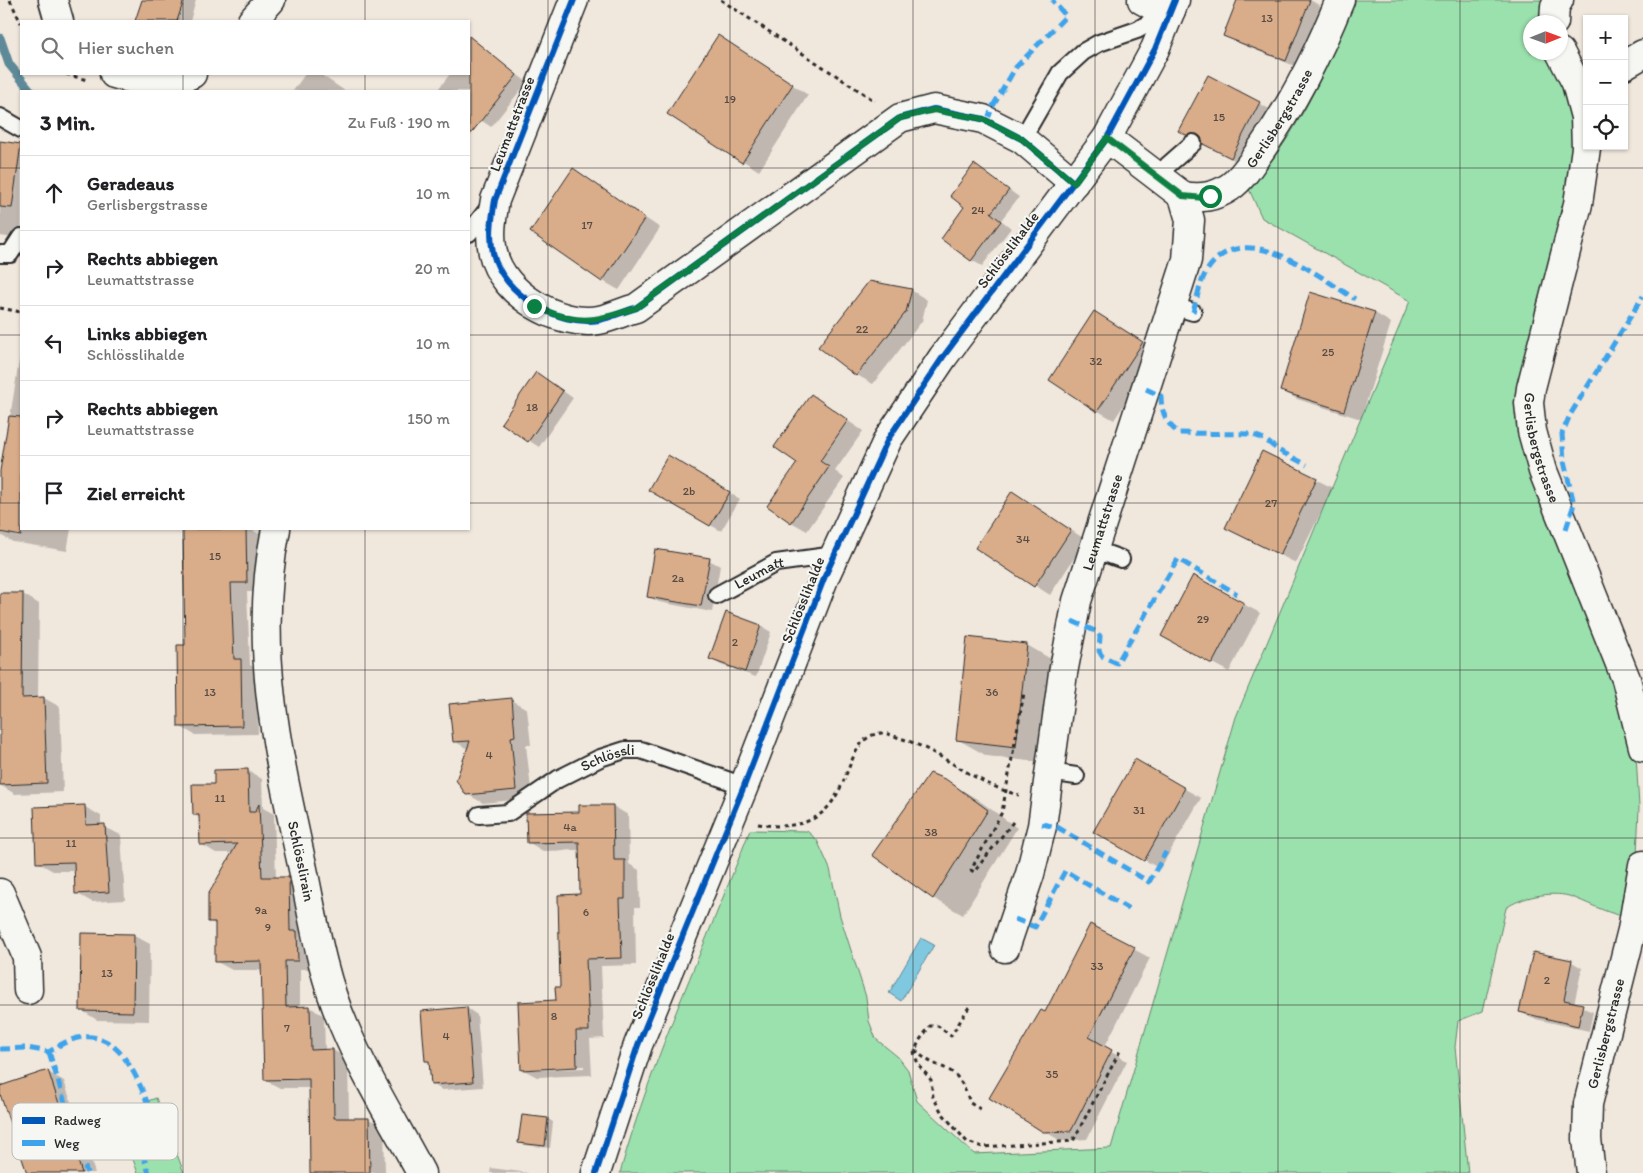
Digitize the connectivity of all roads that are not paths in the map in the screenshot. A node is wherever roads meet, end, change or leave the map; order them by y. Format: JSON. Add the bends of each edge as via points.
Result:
{"nodes":[{"id":1,"x":53,"y":0,"type":"edge"},
{"id":2,"x":271,"y":0,"type":"edge"},
{"id":3,"x":574,"y":0,"type":"edge"},
{"id":4,"x":1142,"y":0,"type":"edge"},
{"id":5,"x":1340,"y":0,"type":"edge"},
{"id":6,"x":1559,"y":0,"type":"edge"},
{"id":7,"x":1173,"y":5,"type":"edge"},
{"id":8,"x":1554,"y":15,"type":"edge"},
{"id":9,"x":59,"y":20,"type":"edge"},
{"id":10,"x":253,"y":20,"type":"edge"},
{"id":11,"x":1643,"y":54,"type":"edge"},
{"id":12,"x":1566,"y":60,"type":"edge"},
{"id":13,"x":1628,"y":63,"type":"edge"},
{"id":14,"x":118,"y":75,"type":"edge"},
{"id":15,"x":190,"y":75,"type":"edge"},
{"id":16,"x":1581,"y":82,"type":"edge"},
{"id":17,"x":0,"y":117,"type":"edge"},
{"id":18,"x":20,"y":128,"type":"edge"},
{"id":19,"x":1107,"y":138,"type":"junction"},
{"id":20,"x":1022,"y":139,"type":"junction"},
{"id":21,"x":1194,"y":143,"type":"dead end"},
{"id":22,"x":1160,"y":177,"type":"junction"},
{"id":23,"x":1074,"y":183,"type":"junction"},
{"id":24,"x":1183,"y":196,"type":"junction"},
{"id":25,"x":495,"y":200,"type":"junction"},
{"id":26,"x":470,"y":232,"type":"edge"},
{"id":27,"x":20,"y":239,"type":"edge"},
{"id":28,"x":0,"y":254,"type":"edge"},
{"id":29,"x":276,"y":530,"type":"edge"},
{"id":30,"x":1093,"y":549,"type":"junction"},
{"id":31,"x":834,"y":555,"type":"junction"},
{"id":32,"x":1120,"y":559,"type":"dead end"},
{"id":33,"x":717,"y":595,"type":"dead end"},
{"id":34,"x":1643,"y":747,"type":"edge"},
{"id":35,"x":1050,"y":772,"type":"junction"},
{"id":36,"x":1076,"y":776,"type":"dead end"},
{"id":37,"x":744,"y":786,"type":"junction"},
{"id":38,"x":479,"y":815,"type":"dead end"},
{"id":39,"x":1643,"y":865,"type":"edge"},
{"id":40,"x":0,"y":893,"type":"edge"},
{"id":41,"x":1005,"y":948,"type":"dead end"},
{"id":42,"x":28,"y":990,"type":"dead end"},
{"id":43,"x":421,"y":1173,"type":"edge"},
{"id":44,"x":596,"y":1173,"type":"edge"},
{"id":45,"x":1591,"y":1173,"type":"edge"}],
"edges":[{"from":1,"to":9,"type":"street"},
{"from":2,"to":10,"type":"street"},
{"from":3,"to":25,"type":"street","name":"Leumattstrasse"},
{"from":4,"to":7,"type":"street","via":[[1153,6]]},
{"from":5,"to":24,"type":"street","name":"Gerlisbergstrasse","via":[[1318,55],[1243,175],[1232,186],[1215,195],[1204,198]]},
{"from":6,"to":8,"type":"street"},
{"from":7,"to":19,"type":"street","name":"Schlösslihalde","via":[[1155,49]]},
{"from":7,"to":20,"type":"lane","via":[[1137,30],[1083,52],[1060,73]]},
{"from":11,"to":13,"type":"street"},
{"from":12,"to":16,"type":"street","name":"Gerlisbergstrasse"},
{"from":14,"to":15,"type":"street","via":[[154,84]]},
{"from":16,"to":34,"type":"street","name":"Gerlisbergstrasse","via":[[1586,148],[1578,204],[1529,402],[1532,431],[1543,471],[1626,679]]},
{"from":17,"to":18,"type":"lane"},
{"from":19,"to":22,"type":"street"},
{"from":19,"to":23,"type":"street","name":"Schlösslihalde"},
{"from":20,"to":23,"type":"street","name":"Leumattstrasse"},
{"from":20,"to":25,"type":"street","name":"Leumattstrasse","via":[[983,119],[934,110],[900,118],[636,308],[598,320],[565,319],[534,306],[506,280],[493,255],[490,226]]},
{"from":21,"to":22,"type":"lane","via":[[1168,165]]},
{"from":22,"to":24,"type":"street"},
{"from":23,"to":31,"type":"street","name":"Schlösslihalde","via":[[943,357],[888,439]]},
{"from":24,"to":30,"type":"street","name":"Leumattstrasse","via":[[1190,220],[1183,309]]},
{"from":25,"to":26,"type":"lane"},
{"from":27,"to":28,"type":"lane","via":[[10,254]]},
{"from":29,"to":43,"type":"street","name":"Schlösslirain","via":[[269,558],[265,620],[269,687],[288,802],[324,972],[344,1026]]},
{"from":30,"to":32,"type":"lane"},
{"from":30,"to":35,"type":"street","name":"Leumattstrasse","via":[[1076,601],[1069,636]]},
{"from":31,"to":33,"type":"lane","name":"Leumatt","via":[[776,564]]},
{"from":31,"to":37,"type":"street","name":"Schlösslihalde"},
{"from":35,"to":36,"type":"lane"},
{"from":35,"to":41,"type":"street","name":"Leumattstrasse","via":[[1042,826],[1030,874]]},
{"from":37,"to":38,"type":"lane","name":"Schlössli","via":[[641,750],[625,750],[600,758],[558,779],[508,813]]},
{"from":37,"to":44,"type":"street","name":"Schlösslihalde","via":[[638,1045]]},
{"from":39,"to":45,"type":"street","name":"Gerlisbergstrasse","via":[[1632,930],[1588,1104],[1587,1139]]},
{"from":40,"to":42,"type":"street","via":[[27,957]]}]}
